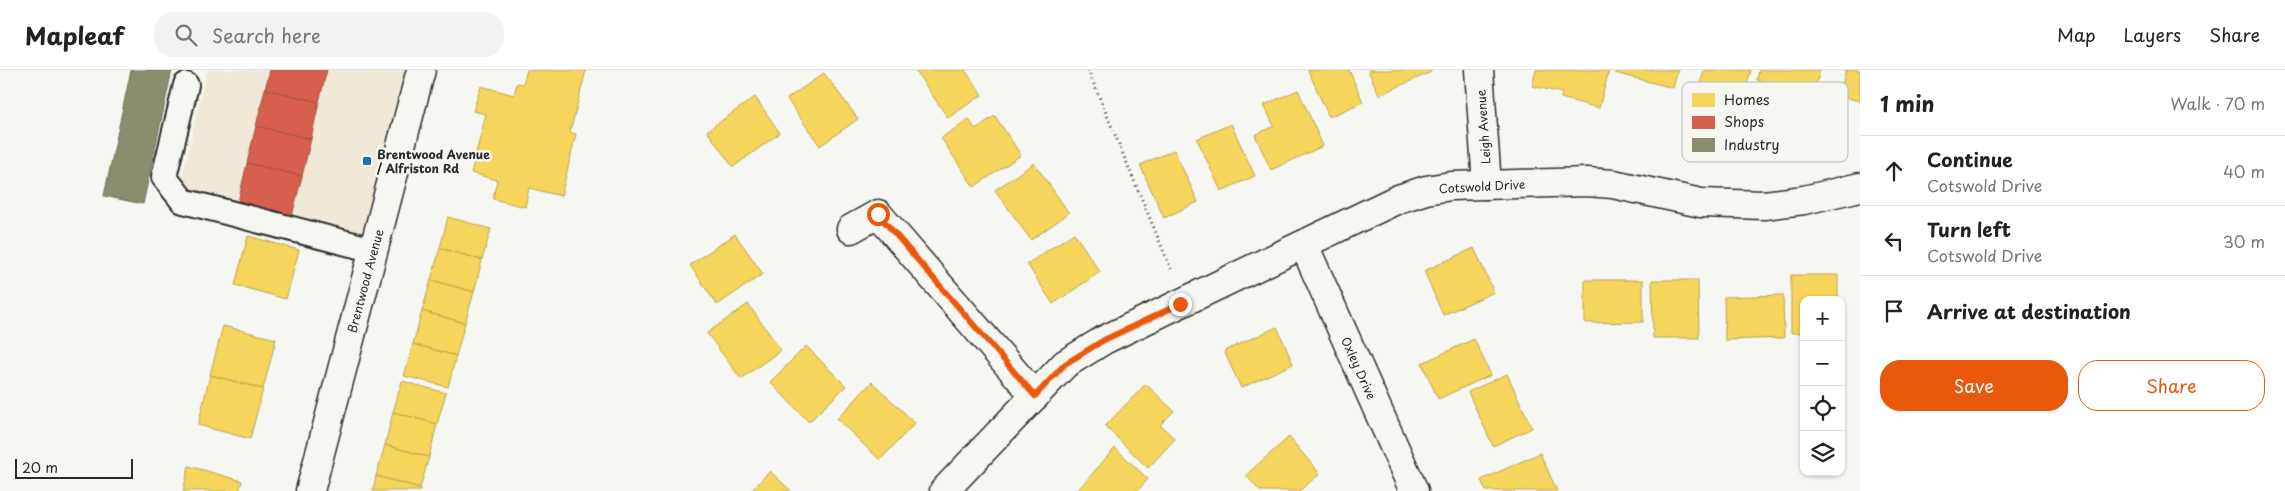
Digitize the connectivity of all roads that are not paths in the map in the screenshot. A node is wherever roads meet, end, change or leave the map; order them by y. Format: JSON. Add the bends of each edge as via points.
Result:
{"nodes":[{"id":1,"x":421,"y":70,"type":"edge"},
{"id":2,"x":1478,"y":70,"type":"edge"},
{"id":3,"x":186,"y":85,"type":"dead end"},
{"id":4,"x":1487,"y":184,"type":"junction"},
{"id":5,"x":1860,"y":187,"type":"edge"},
{"id":6,"x":851,"y":229,"type":"dead end"},
{"id":7,"x":1304,"y":245,"type":"junction"},
{"id":8,"x":374,"y":250,"type":"junction"},
{"id":9,"x":1035,"y":396,"type":"junction"},
{"id":10,"x":310,"y":491,"type":"edge"},
{"id":11,"x":944,"y":491,"type":"edge"},
{"id":12,"x":1414,"y":491,"type":"edge"}],
"edges":[{"from":1,"to":8,"type":"street","name":"Brentwood Avenue"},
{"from":2,"to":4,"type":"street","name":"Leigh Avenue"},
{"from":3,"to":8,"type":"lane","via":[[164,177],[183,201]]},
{"from":4,"to":5,"type":"street","name":"Cotswold Drive","via":[[1613,184],[1701,203],[1729,205],[1804,200]]},
{"from":4,"to":7,"type":"street","name":"Cotswold Drive","via":[[1426,190],[1398,199]]},
{"from":6,"to":9,"type":"street","via":[[878,214]]},
{"from":7,"to":9,"type":"street","name":"Cotswold Drive","via":[[1104,340],[1065,364]]},
{"from":7,"to":12,"type":"street","name":"Oxley Drive"},
{"from":8,"to":10,"type":"street","name":"Brentwood Avenue"},
{"from":9,"to":11,"type":"street","name":"Cotswold Drive"}]}
